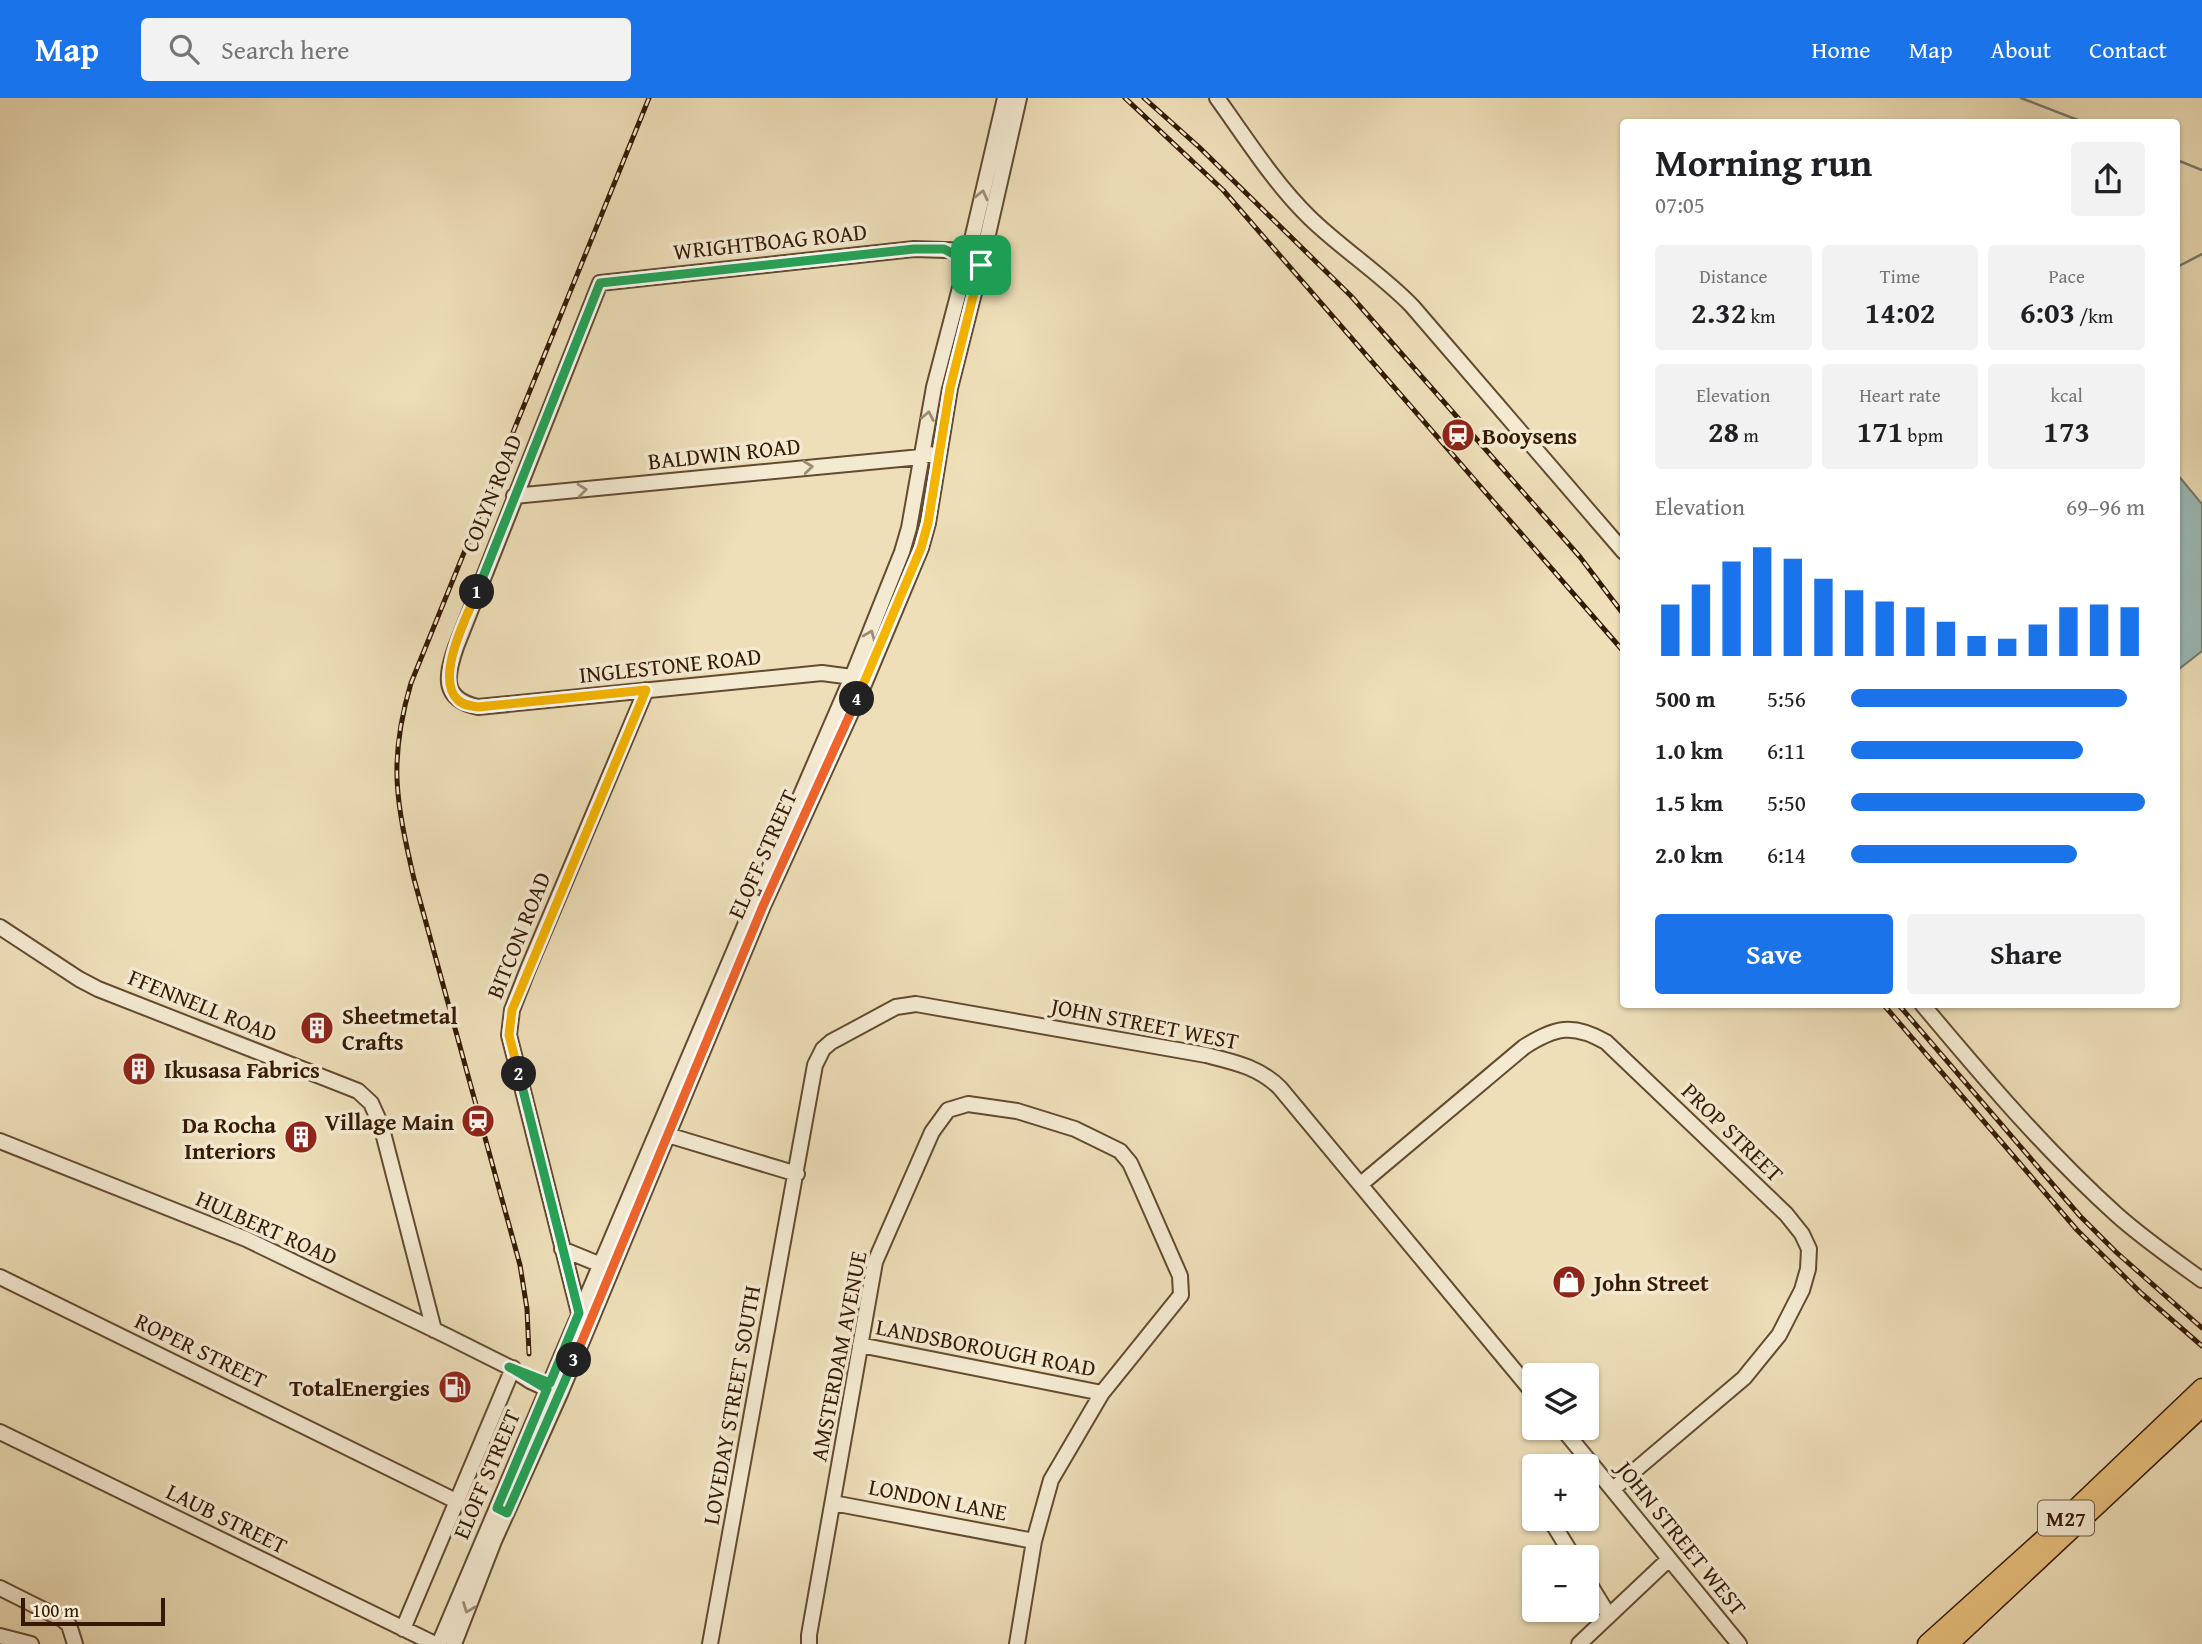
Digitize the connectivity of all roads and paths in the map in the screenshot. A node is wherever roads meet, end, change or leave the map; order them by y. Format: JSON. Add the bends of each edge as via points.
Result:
{"nodes":[{"id":1,"x":1217,"y":98,"type":"edge"},
{"id":2,"x":1011,"y":102,"type":"edge"},
{"id":3,"x":975,"y":257,"type":"junction"},
{"id":4,"x":600,"y":283,"type":"joint"},
{"id":5,"x":944,"y":345,"type":"junction"},
{"id":6,"x":960,"y":349,"type":"junction"},
{"id":7,"x":939,"y":451,"type":"junction"},
{"id":8,"x":921,"y":457,"type":"junction"},
{"id":9,"x":514,"y":496,"type":"junction"},
{"id":10,"x":1620,"y":547,"type":"edge"},
{"id":11,"x":859,"y":680,"type":"junction"},
{"id":12,"x":646,"y":690,"type":"junction"},
{"id":13,"x":478,"y":707,"type":"joint"},
{"id":14,"x":0,"y":927,"type":"edge"},
{"id":15,"x":1925,"y":1008,"type":"edge"},
{"id":16,"x":663,"y":1134,"type":"junction"},
{"id":17,"x":0,"y":1141,"type":"edge"},
{"id":18,"x":797,"y":1174,"type":"junction"},
{"id":19,"x":1361,"y":1184,"type":"junction"},
{"id":20,"x":562,"y":1249,"type":"junction"},
{"id":21,"x":605,"y":1266,"type":"junction"},
{"id":22,"x":0,"y":1277,"type":"edge"},
{"id":23,"x":2202,"y":1280,"type":"edge"},
{"id":24,"x":579,"y":1313,"type":"junction"},
{"id":25,"x":434,"y":1330,"type":"junction"},
{"id":26,"x":860,"y":1345,"type":"junction"},
{"id":27,"x":511,"y":1368,"type":"junction"},
{"id":28,"x":1522,"y":1379,"type":"edge"},
{"id":29,"x":2202,"y":1388,"type":"edge"},
{"id":30,"x":555,"y":1389,"type":"junction"},
{"id":31,"x":1102,"y":1393,"type":"junction"},
{"id":32,"x":2202,"y":1407,"type":"edge"},
{"id":33,"x":0,"y":1432,"type":"edge"},
{"id":34,"x":1572,"y":1440,"type":"edge"},
{"id":35,"x":1613,"y":1489,"type":"junction"},
{"id":36,"x":458,"y":1502,"type":"junction"},
{"id":37,"x":833,"y":1503,"type":"junction"},
{"id":38,"x":502,"y":1511,"type":"junction"},
{"id":39,"x":1034,"y":1541,"type":"junction"},
{"id":40,"x":1669,"y":1559,"type":"junction"},
{"id":41,"x":0,"y":1587,"type":"edge"},
{"id":42,"x":1599,"y":1600,"type":"edge"},
{"id":43,"x":1609,"y":1616,"type":"junction"},
{"id":44,"x":403,"y":1629,"type":"junction"},
{"id":45,"x":0,"y":1636,"type":"edge"},
{"id":46,"x":31,"y":1644,"type":"edge"},
{"id":47,"x":75,"y":1644,"type":"edge"},
{"id":48,"x":437,"y":1644,"type":"edge"},
{"id":49,"x":454,"y":1644,"type":"edge"},
{"id":50,"x":710,"y":1644,"type":"edge"},
{"id":51,"x":809,"y":1644,"type":"edge"},
{"id":52,"x":1017,"y":1644,"type":"edge"},
{"id":53,"x":1579,"y":1644,"type":"edge"},
{"id":54,"x":1739,"y":1644,"type":"edge"},
{"id":55,"x":1927,"y":1644,"type":"edge"},
{"id":56,"x":1949,"y":1644,"type":"edge"}],
"edges":[{"from":1,"to":10,"type":"street","via":[[1298,205],[1412,306]]},
{"from":2,"to":3,"type":"street","name":"ELOFF STREET"},
{"from":3,"to":4,"type":"street","name":"WRIGHTBOAG ROAD","via":[[944,249],[883,252]]},
{"from":3,"to":5,"type":"street","name":"ELOFF STREET"},
{"from":3,"to":6,"type":"street","name":"ELOFF STREET"},
{"from":4,"to":9,"type":"street","name":"COLYN ROAD"},
{"from":5,"to":6,"type":"street"},
{"from":8,"to":5,"type":"street","name":"ELOFF STREET","one_way":true},
{"from":6,"to":7,"type":"street","name":"ELOFF STREET"},
{"from":7,"to":8,"type":"street","name":"BALDWIN ROAD"},
{"from":7,"to":11,"type":"street","name":"ELOFF STREET","via":[[921,548]]},
{"from":9,"to":8,"type":"street","name":"BALDWIN ROAD","one_way":true},
{"from":11,"to":8,"type":"street","name":"ELOFF STREET","one_way":true,"via":[[909,528]]},
{"from":9,"to":13,"type":"street","name":"COLYN ROAD","via":[[449,666],[451,691],[458,700]]},
{"from":11,"to":12,"type":"street","name":"INGLESTONE ROAD","via":[[822,673]]},
{"from":11,"to":16,"type":"street","name":"ELOFF STREET"},
{"from":12,"to":13,"type":"street","name":"INGLESTONE ROAD"},
{"from":12,"to":20,"type":"street","name":"BITCON ROAD","via":[[528,969],[509,1025]]},
{"from":14,"to":25,"type":"street","name":"FFENNELL ROAD","via":[[98,989],[358,1091],[371,1103],[381,1125]]},
{"from":15,"to":23,"type":"street","via":[[2084,1185],[2130,1227]]},
{"from":16,"to":18,"type":"street"},
{"from":16,"to":21,"type":"street","name":"ELOFF STREET"},
{"from":17,"to":25,"type":"street","name":"HULBERT ROAD","via":[[246,1239]]},
{"from":18,"to":19,"type":"street","name":"JOHN STREET WEST","via":[[813,1077],[823,1049],[896,1007],[916,1003],[1246,1065],[1280,1088]]},
{"from":18,"to":50,"type":"street","name":"LOVEDAY STREET SOUTH"},
{"from":19,"to":28,"type":"street","name":"JOHN STREET WEST"},
{"from":19,"to":35,"type":"street","name":"PROP STREET","via":[[1524,1047],[1543,1035],[1575,1029],[1606,1042],[1786,1214],[1809,1249],[1808,1269],[1779,1335],[1744,1378]]},
{"from":20,"to":21,"type":"street"},
{"from":20,"to":24,"type":"street","name":"BITCON ROAD"},
{"from":21,"to":24,"type":"street","name":"ELOFF STREET"},
{"from":21,"to":30,"type":"street","name":"ELOFF STREET"},
{"from":22,"to":36,"type":"street","name":"ROPER STREET"},
{"from":24,"to":30,"type":"street","name":"ELOFF STREET"},
{"from":25,"to":27,"type":"street","name":"HULBERT ROAD"},
{"from":26,"to":31,"type":"street","name":"LANDSBOROUGH ROAD"},
{"from":26,"to":31,"type":"street","name":"AMSTERDAM AVENUE","via":[[875,1262],[932,1132],[948,1110],[968,1104],[1017,1111],[1049,1119],[1120,1151],[1130,1163],[1181,1281],[1181,1295]]},
{"from":26,"to":37,"type":"street","name":"AMSTERDAM AVENUE"},
{"from":27,"to":30,"type":"street","name":"HULBERT ROAD"},
{"from":27,"to":36,"type":"street"},
{"from":29,"to":55,"type":"main road","number":"M27"},
{"from":30,"to":38,"type":"street","name":"ELOFF STREET"},
{"from":31,"to":39,"type":"street","via":[[1051,1480]]},
{"from":32,"to":56,"type":"main road","number":"M27"},
{"from":33,"to":44,"type":"street","name":"LAUB STREET"},
{"from":34,"to":35,"type":"street","name":"JOHN STREET WEST"},
{"from":35,"to":40,"type":"street","name":"JOHN STREET WEST"},
{"from":36,"to":44,"type":"street"},
{"from":37,"to":39,"type":"street","name":"LONDON LANE"},
{"from":37,"to":51,"type":"street","name":"AMSTERDAM AVENUE"},
{"from":38,"to":48,"type":"street","name":"ELOFF STREET"},
{"from":38,"to":49,"type":"street","name":"ELOFF STREET","one_way":true},
{"from":39,"to":52,"type":"street"},
{"from":40,"to":43,"type":"street"},
{"from":40,"to":54,"type":"street","name":"JOHN STREET WEST"},
{"from":41,"to":47,"type":"street","via":[[62,1619]]},
{"from":42,"to":43,"type":"street"},
{"from":43,"to":53,"type":"street"},
{"from":44,"to":48,"type":"street","name":"LAUB STREET"},
{"from":45,"to":46,"type":"street"}]}
